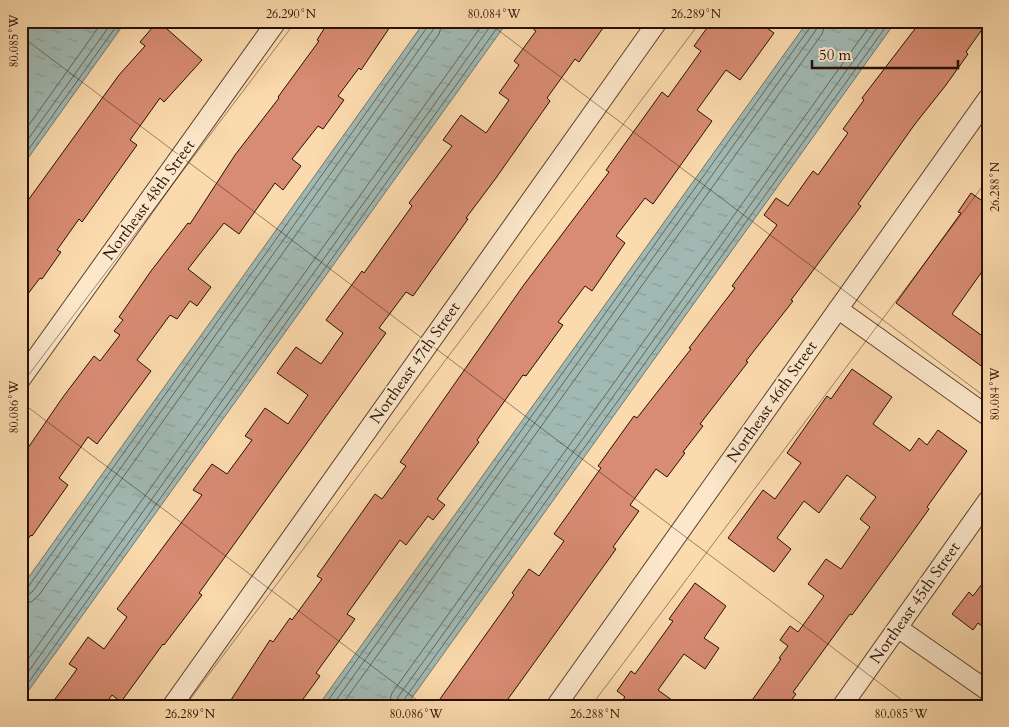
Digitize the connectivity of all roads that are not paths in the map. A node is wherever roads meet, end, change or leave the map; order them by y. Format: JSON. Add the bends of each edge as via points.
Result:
{"nodes":[{"id":1,"x":277,"y":21,"type":"edge"},
{"id":2,"x":658,"y":21,"type":"edge"},
{"id":3,"x":988,"y":98,"type":"edge"},
{"id":4,"x":838,"y":309,"type":"junction"},
{"id":5,"x":21,"y":379,"type":"edge"},
{"id":6,"x":988,"y":416,"type":"edge"},
{"id":7,"x":988,"y":500,"type":"edge"},
{"id":8,"x":898,"y":628,"type":"junction"},
{"id":9,"x":988,"y":691,"type":"edge"},
{"id":10,"x":172,"y":706,"type":"edge"},
{"id":11,"x":556,"y":706,"type":"edge"},
{"id":12,"x":842,"y":706,"type":"edge"}],
"edges":[{"from":1,"to":5,"type":"street","name":"Northeast 48th Street"},
{"from":2,"to":10,"type":"street","name":"Northeast 47th Street"},
{"from":3,"to":4,"type":"street","name":"Northeast 46th Street"},
{"from":4,"to":6,"type":"street"},
{"from":4,"to":11,"type":"street","name":"Northeast 46th Street"},
{"from":7,"to":8,"type":"street","name":"Northeast 45th Street"},
{"from":8,"to":9,"type":"street"},
{"from":8,"to":12,"type":"street","name":"Northeast 45th Street"}]}
